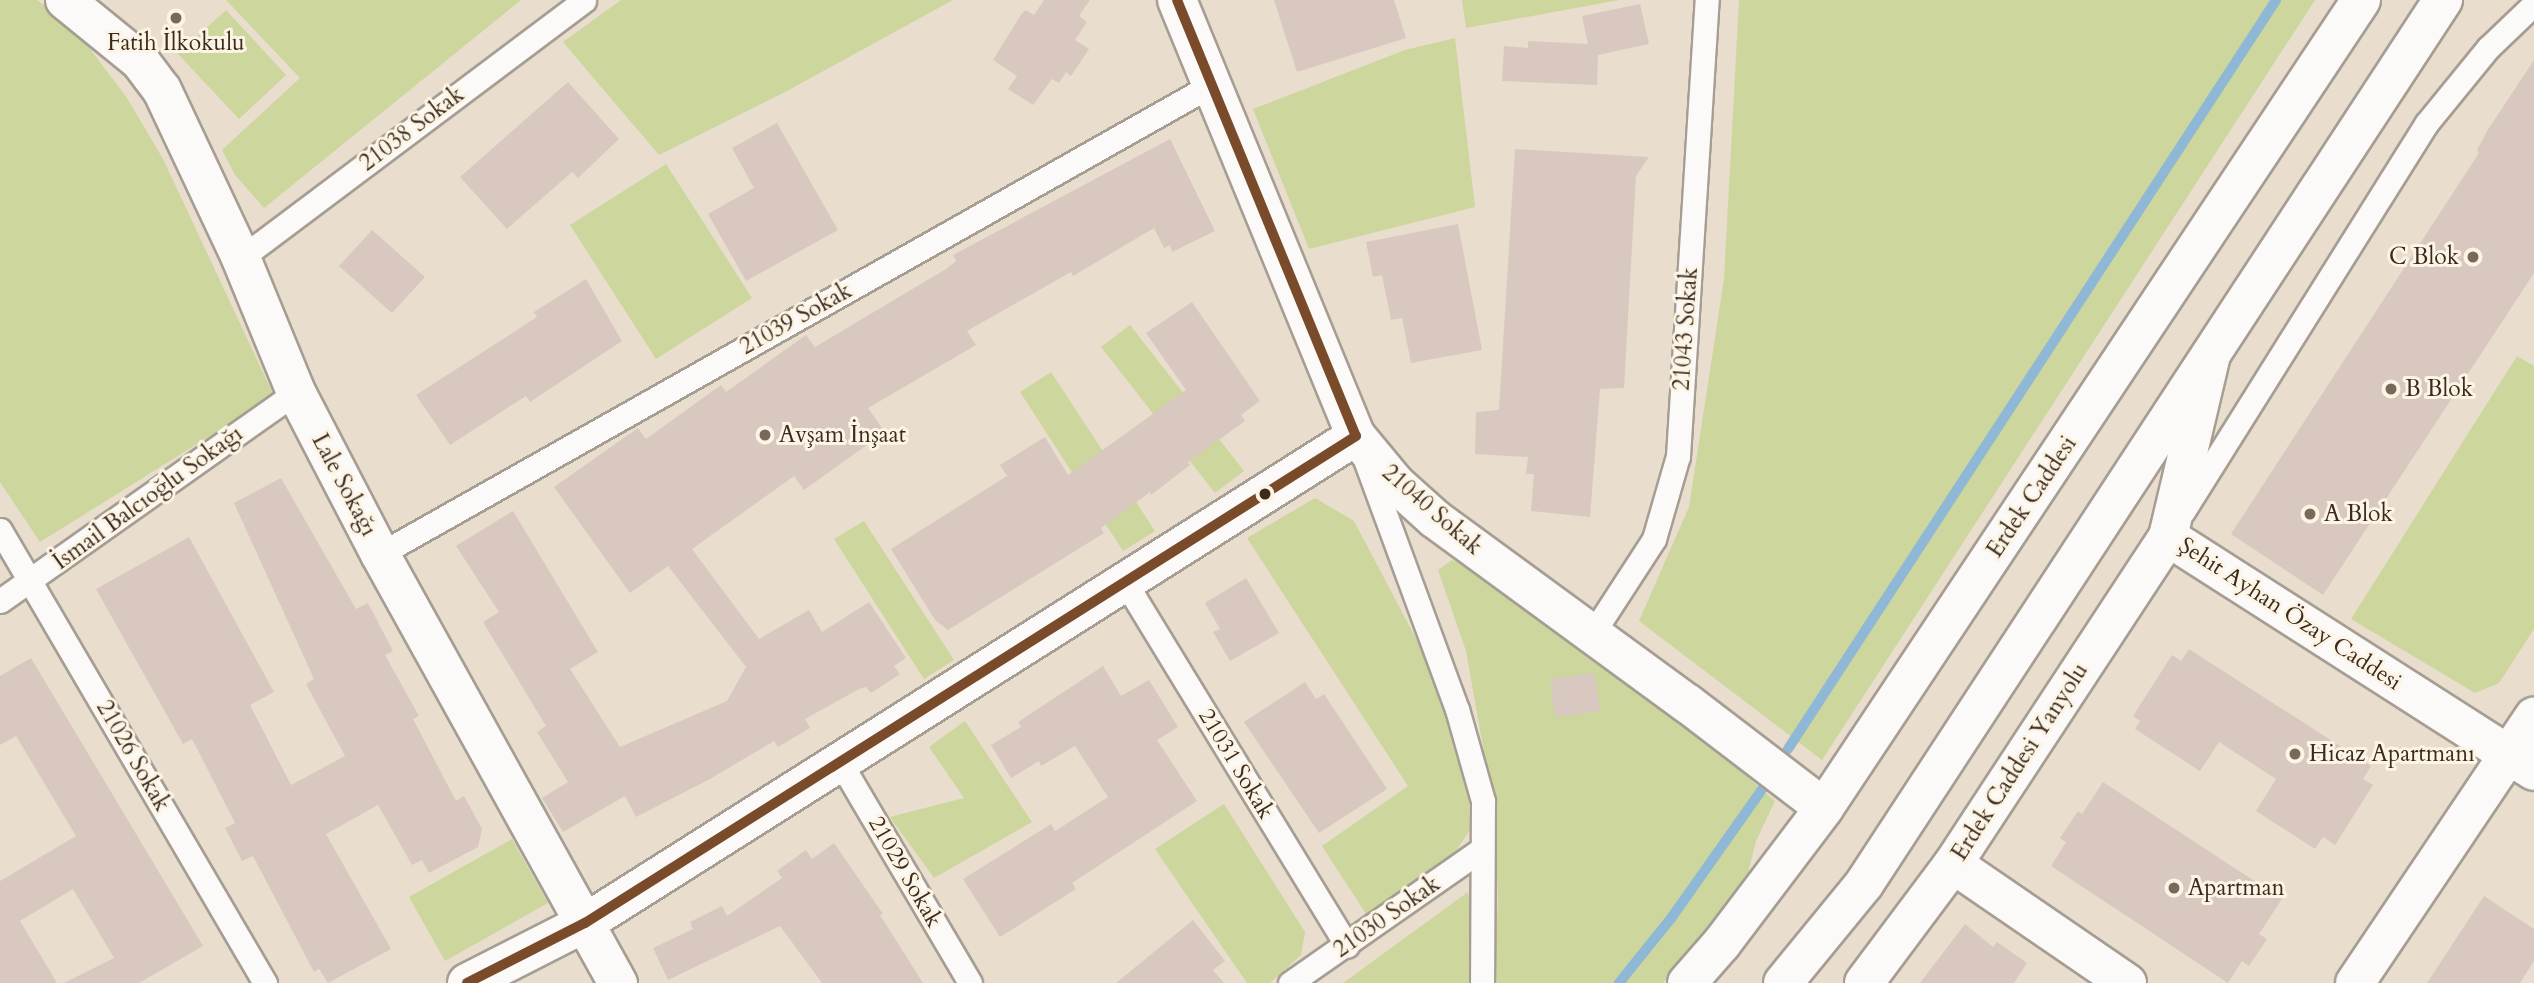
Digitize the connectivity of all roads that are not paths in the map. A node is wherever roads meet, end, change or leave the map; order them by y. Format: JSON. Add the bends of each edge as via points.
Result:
{"nodes":[{"id":1,"x":65,"y":0,"type":"edge"},
{"id":2,"x":584,"y":0,"type":"edge"},
{"id":3,"x":1177,"y":0,"type":"edge"},
{"id":4,"x":1707,"y":0,"type":"edge"},
{"id":5,"x":2361,"y":0,"type":"edge"},
{"id":6,"x":2443,"y":0,"type":"edge"},
{"id":7,"x":2534,"y":4,"type":"edge"},
{"id":8,"x":1213,"y":83,"type":"junction"},
{"id":9,"x":240,"y":258,"type":"junction"},
{"id":10,"x":2211,"y":354,"type":"junction"},
{"id":11,"x":296,"y":392,"type":"junction"},
{"id":12,"x":1356,"y":436,"type":"junction"},
{"id":13,"x":0,"y":530,"type":"edge"},
{"id":14,"x":2168,"y":537,"type":"junction"},
{"id":15,"x":380,"y":554,"type":"junction"},
{"id":16,"x":32,"y":581,"type":"junction"},
{"id":17,"x":1125,"y":582,"type":"junction"},
{"id":18,"x":0,"y":601,"type":"edge"},
{"id":19,"x":1591,"y":636,"type":"junction"},
{"id":20,"x":2534,"y":718,"type":"edge"},
{"id":21,"x":840,"y":762,"type":"junction"},
{"id":22,"x":2522,"y":763,"type":"edge"},
{"id":23,"x":1824,"y":808,"type":"junction"},
{"id":24,"x":1482,"y":849,"type":"junction"},
{"id":25,"x":1953,"y":864,"type":"junction"},
{"id":26,"x":585,"y":923,"type":"junction"},
{"id":27,"x":1347,"y":946,"type":"junction"},
{"id":28,"x":265,"y":983,"type":"edge"},
{"id":29,"x":467,"y":983,"type":"edge"},
{"id":30,"x":618,"y":983,"type":"edge"},
{"id":31,"x":970,"y":983,"type":"edge"},
{"id":32,"x":1290,"y":983,"type":"edge"},
{"id":33,"x":1482,"y":983,"type":"edge"},
{"id":34,"x":1687,"y":983,"type":"edge"},
{"id":35,"x":1783,"y":983,"type":"edge"},
{"id":36,"x":1864,"y":983,"type":"edge"},
{"id":37,"x":2127,"y":983,"type":"edge"},
{"id":38,"x":2354,"y":983,"type":"edge"}],
"edges":[{"from":1,"to":9,"type":"main road","name":"Lale Sokağı","via":[[139,61],[162,90]]},
{"from":2,"to":9,"type":"lane","name":"21038 Sokak"},
{"from":3,"to":8,"type":"main road","name":"21040 Sokak"},
{"from":4,"to":19,"type":"lane","name":"21043 Sokak","via":[[1678,456],[1654,539]]},
{"from":5,"to":23,"type":"main road","name":"Erdek Caddesi"},
{"from":6,"to":10,"type":"main road"},
{"from":7,"to":14,"type":"lane","via":[[2488,48],[2426,124]]},
{"from":8,"to":12,"type":"main road","name":"21040 Sokak"},
{"from":8,"to":15,"type":"lane","name":"21039 Sokak"},
{"from":9,"to":11,"type":"main road","name":"Lale Sokağı"},
{"from":10,"to":14,"type":"main road","name":"Şehit Ayhan Özay Caddesi"},
{"from":10,"to":35,"type":"main road","via":[[1864,884]]},
{"from":11,"to":15,"type":"main road","name":"Lale Sokağı"},
{"from":11,"to":16,"type":"lane","name":"İsmail Balcıoğlu Sokağı"},
{"from":12,"to":17,"type":"main road"},
{"from":12,"to":19,"type":"main road","name":"21040 Sokak","via":[[1395,483],[1435,519]]},
{"from":12,"to":24,"type":"lane","via":[[1457,709],[1483,801]]},
{"from":13,"to":16,"type":"lane","name":"21026 Sokak"},
{"from":14,"to":22,"type":"main road","name":"Şehit Ayhan Özay Caddesi"},
{"from":14,"to":25,"type":"main road","name":"Erdek Caddesi Yanyolu"},
{"from":15,"to":26,"type":"main road","name":"Lale Sokağı"},
{"from":16,"to":18,"type":"lane","name":"İsmail Balcıoğlu Sokağı"},
{"from":16,"to":28,"type":"lane","name":"21026 Sokak"},
{"from":17,"to":21,"type":"main road"},
{"from":17,"to":27,"type":"lane","name":"21031 Sokak"},
{"from":19,"to":23,"type":"main road","name":"21040 Sokak"},
{"from":20,"to":22,"type":"main road"},
{"from":21,"to":26,"type":"main road"},
{"from":21,"to":31,"type":"lane","name":"21029 Sokak"},
{"from":22,"to":38,"type":"main road"},
{"from":23,"to":34,"type":"main road","name":"Erdek Caddesi"},
{"from":24,"to":27,"type":"lane","name":"21030 Sokak"},
{"from":24,"to":33,"type":"lane"},
{"from":25,"to":36,"type":"main road","name":"Erdek Caddesi Yanyolu"},
{"from":25,"to":37,"type":"main road"},
{"from":26,"to":29,"type":"main road"},
{"from":26,"to":30,"type":"main road","name":"Lale Sokağı"},
{"from":27,"to":32,"type":"lane","name":"21030 Sokak"}]}
